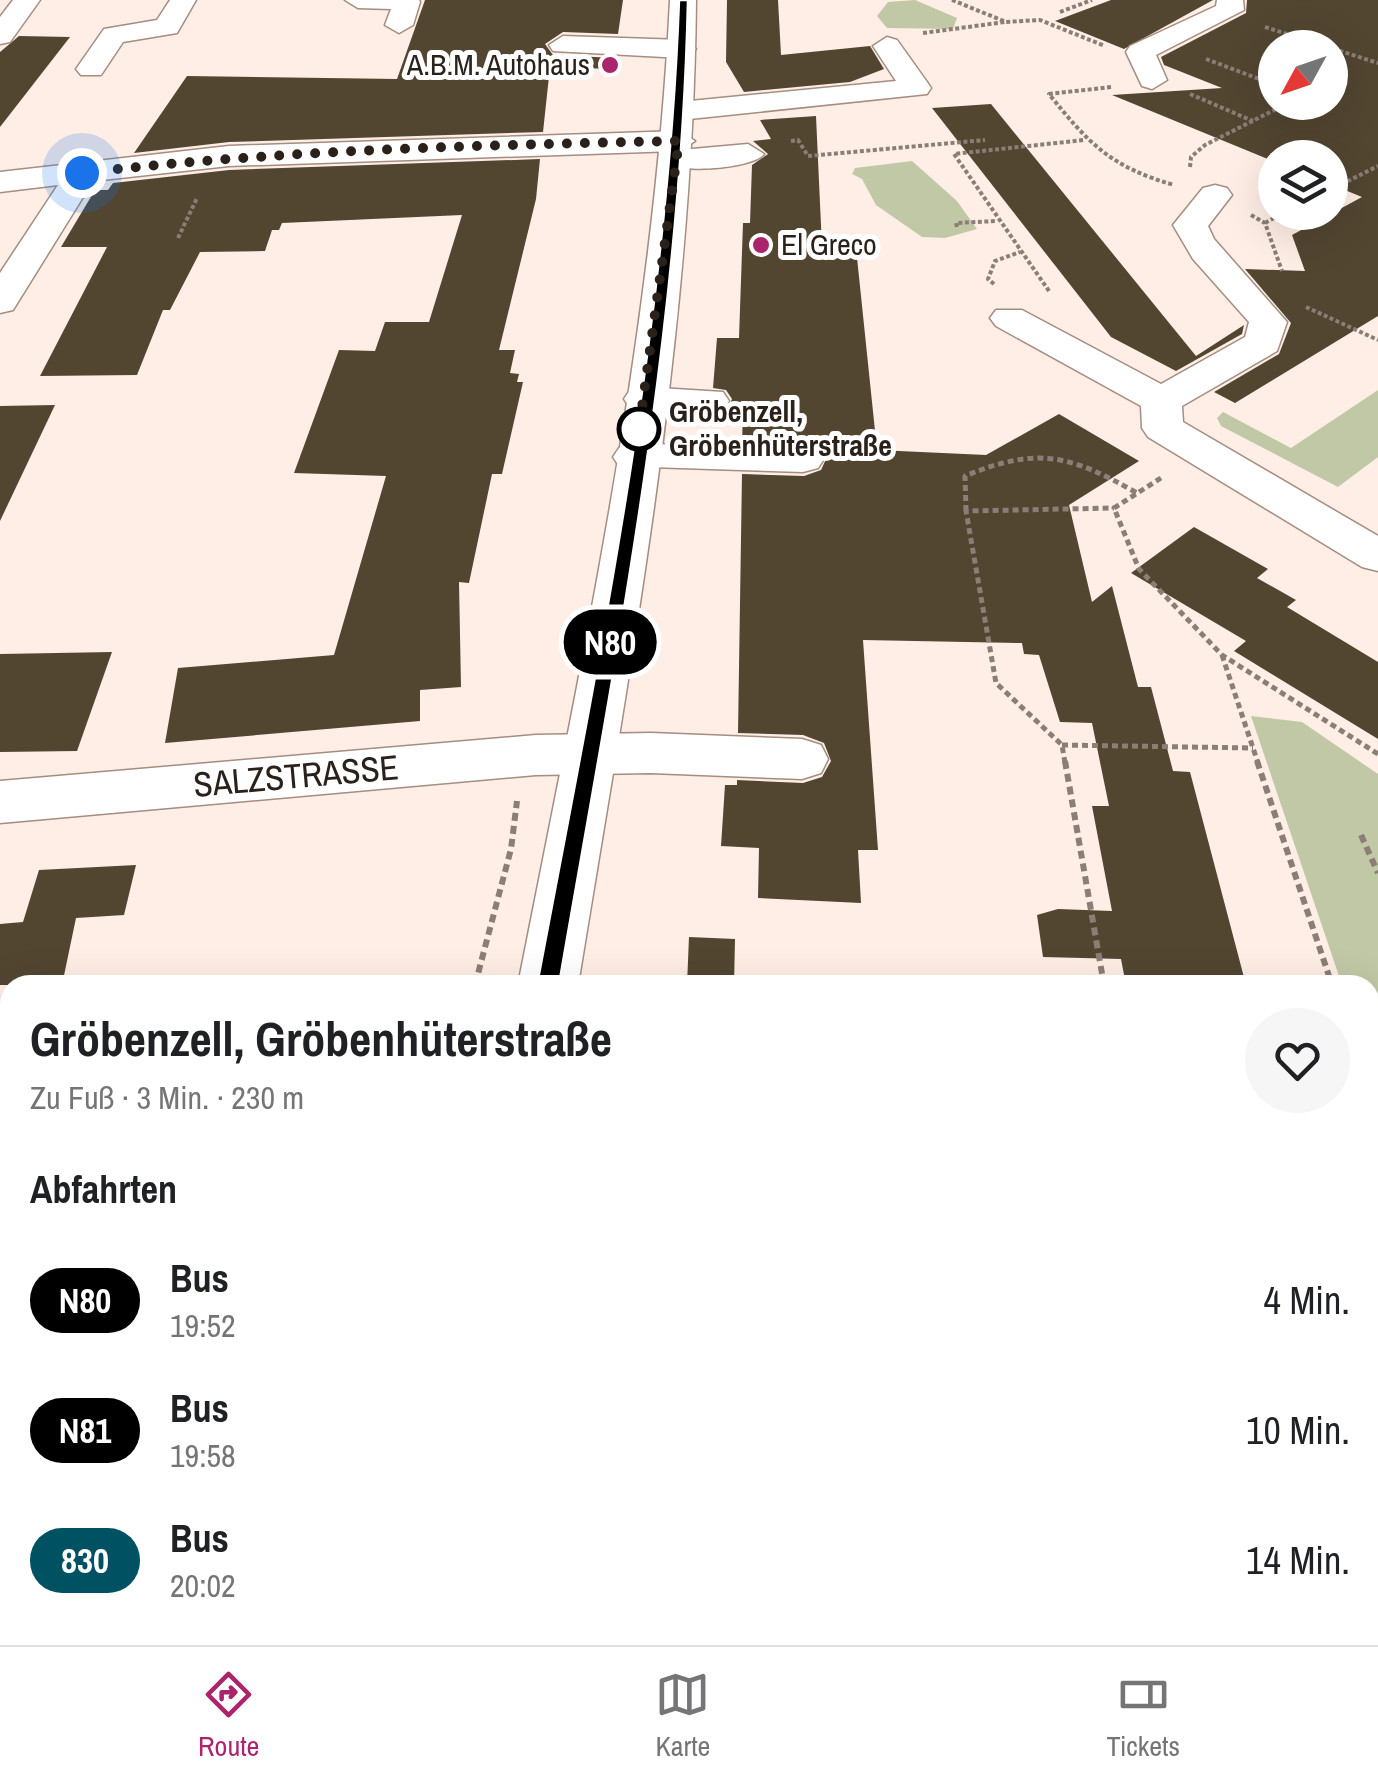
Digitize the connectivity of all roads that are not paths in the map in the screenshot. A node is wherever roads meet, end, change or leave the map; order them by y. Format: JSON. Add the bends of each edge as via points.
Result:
{"nodes":[{"id":1,"x":27,"y":0,"type":"edge"},
{"id":2,"x":182,"y":0,"type":"edge"},
{"id":3,"x":358,"y":0,"type":"edge"},
{"id":4,"x":1226,"y":7,"type":"edge"},
{"id":5,"x":399,"y":25,"type":"dead end"},
{"id":6,"x":0,"y":36,"type":"edge"},
{"id":7,"x":564,"y":36,"type":"dead end"},
{"id":8,"x":886,"y":46,"type":"dead end"},
{"id":9,"x":91,"y":69,"type":"dead end"},
{"id":10,"x":1152,"y":80,"type":"road end"},
{"id":11,"x":685,"y":81,"type":"edge"},
{"id":12,"x":748,"y":154,"type":"dead end"},
{"id":13,"x":82,"y":173,"type":"junction"},
{"id":14,"x":0,"y":182,"type":"edge"},
{"id":15,"x":1215,"y":195,"type":"road end"},
{"id":16,"x":0,"y":302,"type":"edge"},
{"id":17,"x":1009,"y":318,"type":"dead end"},
{"id":18,"x":645,"y":389,"type":"junction"},
{"id":19,"x":708,"y":391,"type":"dead end"},
{"id":20,"x":1162,"y":401,"type":"junction"},
{"id":21,"x":633,"y":464,"type":"junction"},
{"id":22,"x":800,"y":465,"type":"dead end"},
{"id":23,"x":1378,"y":556,"type":"edge"},
{"id":24,"x":592,"y":754,"type":"junction"},
{"id":25,"x":802,"y":760,"type":"dead end"},
{"id":26,"x":0,"y":802,"type":"edge"},
{"id":27,"x":550,"y":975,"type":"edge"}],
"edges":[{"from":1,"to":6,"type":"street"},
{"from":2,"to":9,"type":"street","via":[[167,27],[114,35]]},
{"from":3,"to":5,"type":"street","via":[[407,2]]},
{"from":4,"to":10,"type":"street","via":[[1148,46]]},
{"from":7,"to":11,"type":"street"},
{"from":8,"to":11,"type":"street","via":[[916,88]]},
{"from":11,"to":12,"type":"street"},
{"from":11,"to":13,"type":"street","via":[[327,151]]},
{"from":11,"to":18,"type":"street"},
{"from":13,"to":14,"type":"street"},
{"from":13,"to":16,"type":"street"},
{"from":15,"to":20,"type":"street","via":[[1190,224],[1197,244],[1256,302],[1268,322],[1263,343]]},
{"from":17,"to":20,"type":"street"},
{"from":18,"to":19,"type":"street"},
{"from":18,"to":21,"type":"street"},
{"from":20,"to":23,"type":"street","via":[[1162,428]]},
{"from":21,"to":22,"type":"street"},
{"from":21,"to":24,"type":"street"},
{"from":24,"to":25,"type":"street","name":"SALZSTRASSE"},
{"from":24,"to":26,"type":"street","name":"SALZSTRASSE"},
{"from":24,"to":27,"type":"street"}]}
